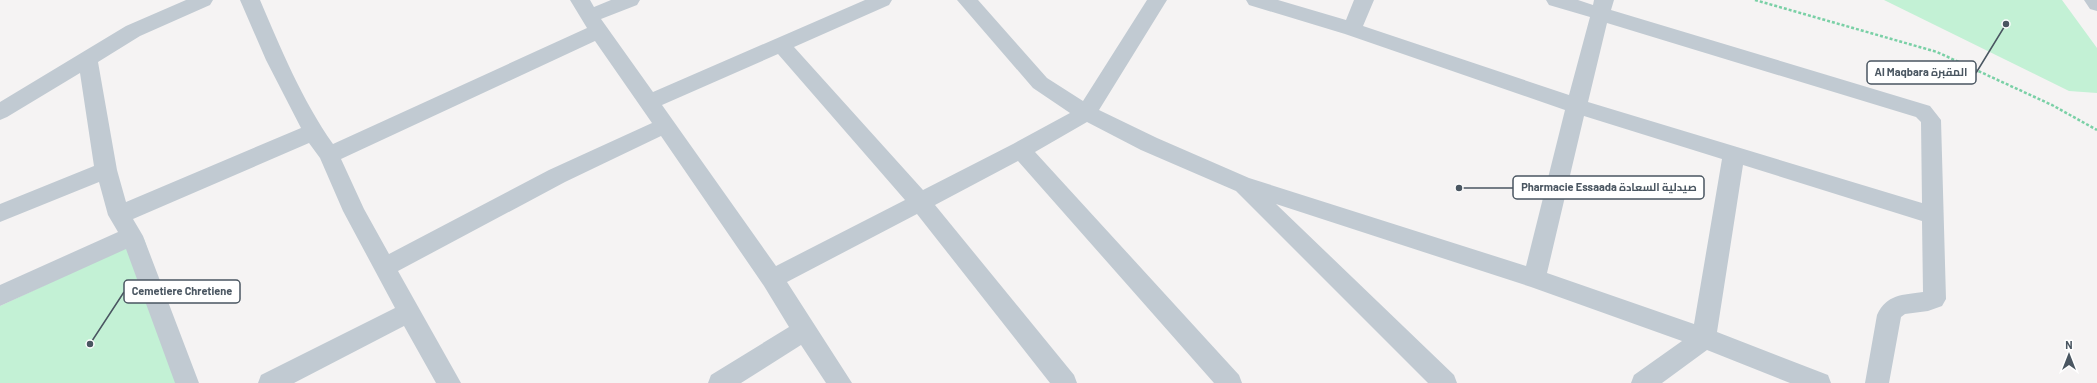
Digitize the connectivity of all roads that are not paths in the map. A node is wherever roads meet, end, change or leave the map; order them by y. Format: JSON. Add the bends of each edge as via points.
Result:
{"nodes":[{"id":1,"x":203,"y":0,"type":"edge"},
{"id":2,"x":250,"y":0,"type":"edge"},
{"id":3,"x":630,"y":0,"type":"edge"},
{"id":4,"x":882,"y":0,"type":"edge"},
{"id":5,"x":968,"y":0,"type":"edge"},
{"id":6,"x":1157,"y":0,"type":"edge"},
{"id":7,"x":1256,"y":0,"type":"edge"},
{"id":8,"x":1364,"y":0,"type":"edge"},
{"id":9,"x":1556,"y":0,"type":"edge"},
{"id":10,"x":2094,"y":0,"type":"edge"},
{"id":11,"x":2097,"y":4,"type":"edge"},
{"id":12,"x":1602,"y":7,"type":"edge"},
{"id":13,"x":589,"y":16,"type":"edge"},
{"id":14,"x":1352,"y":29,"type":"junction"},
{"id":15,"x":781,"y":45,"type":"junction"},
{"id":16,"x":88,"y":60,"type":"junction"},
{"id":17,"x":650,"y":102,"type":"junction"},
{"id":18,"x":1577,"y":106,"type":"junction"},
{"id":19,"x":0,"y":112,"type":"edge"},
{"id":20,"x":1086,"y":113,"type":"junction"},
{"id":21,"x":666,"y":125,"type":"junction"},
{"id":22,"x":313,"y":132,"type":"junction"},
{"id":23,"x":1021,"y":150,"type":"junction"},
{"id":24,"x":1734,"y":154,"type":"junction"},
{"id":25,"x":329,"y":156,"type":"junction"},
{"id":26,"x":106,"y":170,"type":"junction"},
{"id":27,"x":1242,"y":184,"type":"junction"},
{"id":28,"x":921,"y":203,"type":"junction"},
{"id":29,"x":0,"y":213,"type":"edge"},
{"id":30,"x":1933,"y":215,"type":"junction"},
{"id":31,"x":119,"y":216,"type":"junction"},
{"id":32,"x":132,"y":236,"type":"junction"},
{"id":33,"x":384,"y":267,"type":"junction"},
{"id":34,"x":1534,"y":278,"type":"junction"},
{"id":35,"x":772,"y":279,"type":"junction"},
{"id":36,"x":0,"y":296,"type":"edge"},
{"id":37,"x":408,"y":312,"type":"junction"},
{"id":38,"x":804,"y":330,"type":"junction"},
{"id":39,"x":1704,"y":338,"type":"junction"},
{"id":40,"x":1648,"y":381,"type":"edge"},
{"id":41,"x":187,"y":383,"type":"edge"},
{"id":42,"x":270,"y":383,"type":"edge"},
{"id":43,"x":449,"y":383,"type":"edge"},
{"id":44,"x":720,"y":383,"type":"edge"},
{"id":45,"x":840,"y":383,"type":"edge"},
{"id":46,"x":1065,"y":383,"type":"edge"},
{"id":47,"x":1230,"y":383,"type":"edge"},
{"id":48,"x":1444,"y":383,"type":"edge"},
{"id":49,"x":1819,"y":383,"type":"edge"},
{"id":50,"x":1877,"y":383,"type":"edge"}],
"edges":[{"from":1,"to":16,"type":"street","via":[[133,31]]},
{"from":2,"to":22,"type":"street","via":[[276,60]]},
{"from":3,"to":13,"type":"street"},
{"from":4,"to":15,"type":"street"},
{"from":5,"to":20,"type":"street","via":[[1040,83]]},
{"from":6,"to":20,"type":"street"},
{"from":7,"to":14,"type":"street"},
{"from":8,"to":14,"type":"street"},
{"from":9,"to":12,"type":"street"},
{"from":10,"to":11,"type":"street"},
{"from":12,"to":18,"type":"street"},
{"from":12,"to":30,"type":"street","via":[[1923,112],[1931,120]]},
{"from":13,"to":17,"type":"street"},
{"from":13,"to":25,"type":"street"},
{"from":14,"to":18,"type":"street"},
{"from":15,"to":17,"type":"street"},
{"from":15,"to":28,"type":"street"},
{"from":16,"to":19,"type":"street"},
{"from":16,"to":26,"type":"street"},
{"from":17,"to":21,"type":"street"},
{"from":18,"to":24,"type":"street"},
{"from":18,"to":34,"type":"street"},
{"from":20,"to":23,"type":"street"},
{"from":20,"to":27,"type":"street","via":[[1149,144]]},
{"from":21,"to":33,"type":"street","via":[[557,176]]},
{"from":21,"to":35,"type":"street"},
{"from":22,"to":25,"type":"street"},
{"from":22,"to":31,"type":"street"},
{"from":23,"to":28,"type":"street"},
{"from":23,"to":47,"type":"street"},
{"from":24,"to":30,"type":"street"},
{"from":24,"to":39,"type":"street"},
{"from":25,"to":33,"type":"street","via":[[354,212]]},
{"from":26,"to":29,"type":"street"},
{"from":26,"to":31,"type":"street"},
{"from":27,"to":34,"type":"street"},
{"from":27,"to":48,"type":"street"},
{"from":28,"to":35,"type":"street"},
{"from":28,"to":46,"type":"street"},
{"from":30,"to":50,"type":"street","via":[[1934,299],[1926,303],[1899,304],[1893,307],[1889,315]]},
{"from":31,"to":32,"type":"street"},
{"from":32,"to":36,"type":"street"},
{"from":32,"to":41,"type":"street"},
{"from":33,"to":37,"type":"street"},
{"from":34,"to":39,"type":"street"},
{"from":35,"to":38,"type":"street"},
{"from":37,"to":42,"type":"street"},
{"from":37,"to":43,"type":"street"},
{"from":38,"to":44,"type":"street"},
{"from":38,"to":45,"type":"street"},
{"from":39,"to":40,"type":"street"},
{"from":39,"to":49,"type":"street"}]}
